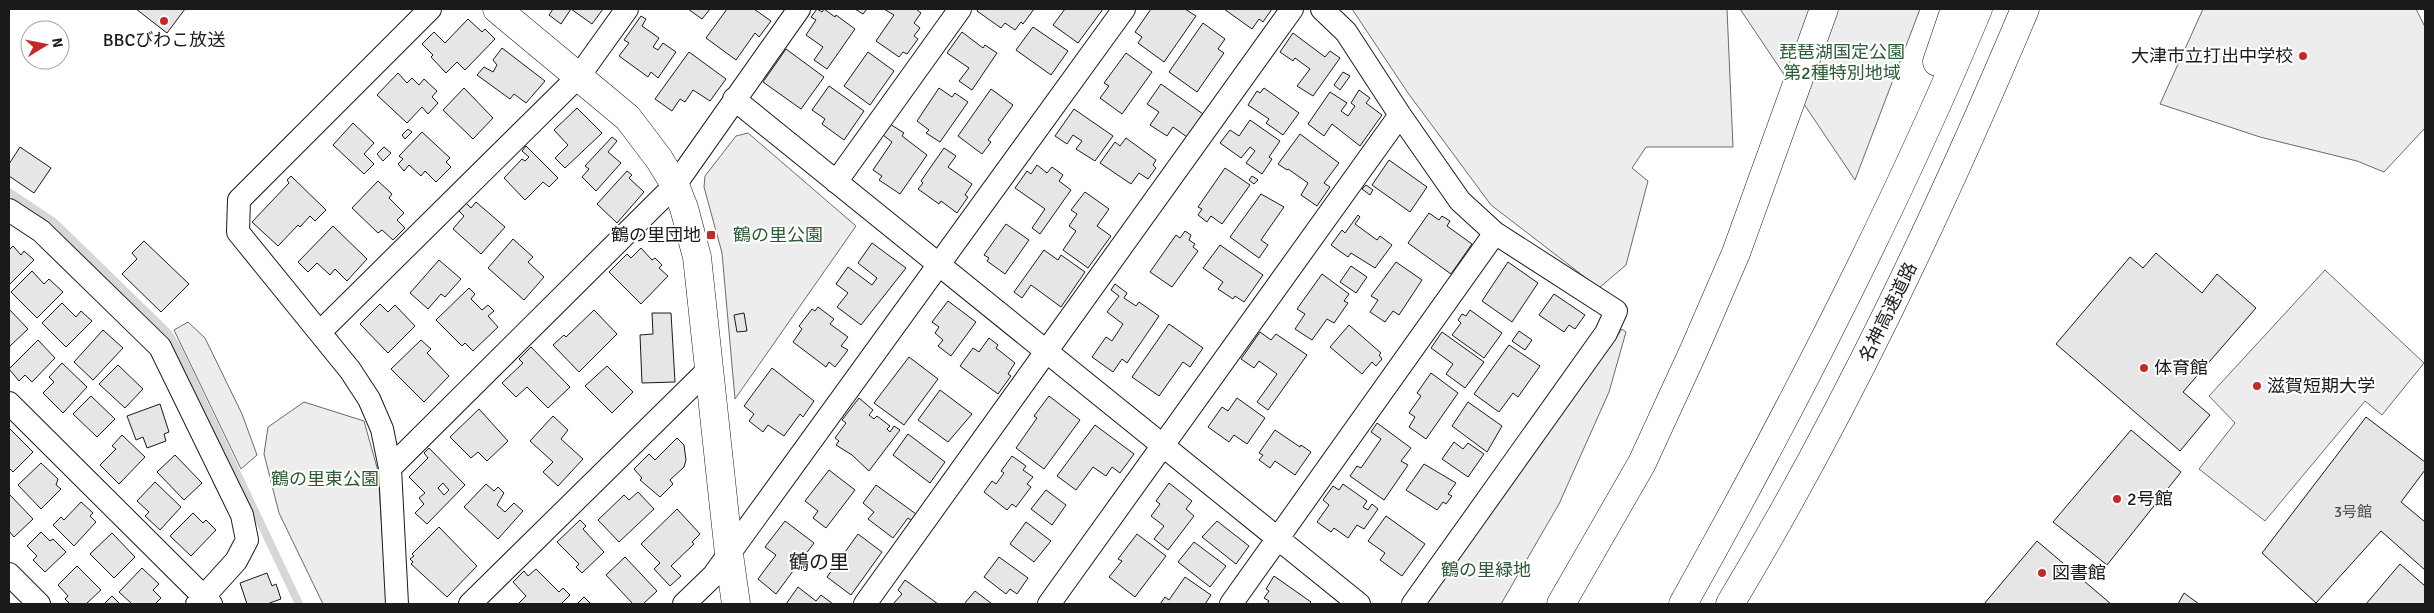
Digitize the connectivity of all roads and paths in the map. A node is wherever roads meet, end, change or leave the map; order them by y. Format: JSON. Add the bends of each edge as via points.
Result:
{"nodes":[{"id":1,"x":430,"y":9,"type":"edge"},
{"id":2,"x":497,"y":9,"type":"edge"},
{"id":3,"x":627,"y":9,"type":"edge"},
{"id":4,"x":799,"y":9,"type":"edge"},
{"id":5,"x":960,"y":9,"type":"edge"},
{"id":6,"x":1124,"y":9,"type":"edge"},
{"id":7,"x":1292,"y":9,"type":"edge"},
{"id":8,"x":1322,"y":9,"type":"edge"},
{"id":9,"x":1824,"y":9,"type":"edge"},
{"id":10,"x":1956,"y":9,"type":"edge"},
{"id":11,"x":1978,"y":9,"type":"edge"},
{"id":12,"x":2026,"y":9,"type":"edge"},
{"id":13,"x":579,"y":76,"type":"junction"},
{"id":14,"x":734,"y":99,"type":"junction"},
{"id":15,"x":1400,"y":115,"type":"junction"},
{"id":16,"x":836,"y":182,"type":"junction"},
{"id":17,"x":675,"y":185,"type":"junction"},
{"id":18,"x":9,"y":210,"type":"edge"},
{"id":19,"x":1496,"y":233,"type":"junction"},
{"id":20,"x":1876,"y":236,"type":"junction"},
{"id":21,"x":939,"y":265,"type":"junction"},
{"id":22,"x":320,"y":332,"type":"junction"},
{"id":23,"x":1046,"y":351,"type":"junction"},
{"id":24,"x":709,"y":369,"type":"junction"},
{"id":25,"x":9,"y":403,"type":"edge"},
{"id":26,"x":1163,"y":446,"type":"junction"},
{"id":27,"x":390,"y":468,"type":"junction"},
{"id":28,"x":1278,"y":539,"type":"junction"},
{"id":29,"x":729,"y":554,"type":"junction"},
{"id":30,"x":1586,"y":562,"type":"junction"},
{"id":31,"x":9,"y":574,"type":"edge"},
{"id":32,"x":204,"y":602,"type":"edge"},
{"id":33,"x":39,"y":604,"type":"edge"},
{"id":34,"x":397,"y":604,"type":"edge"},
{"id":35,"x":470,"y":604,"type":"edge"},
{"id":36,"x":684,"y":604,"type":"edge"},
{"id":37,"x":736,"y":604,"type":"edge"},
{"id":38,"x":865,"y":604,"type":"edge"},
{"id":39,"x":1049,"y":604,"type":"edge"},
{"id":40,"x":1231,"y":604,"type":"edge"},
{"id":41,"x":1358,"y":604,"type":"edge"},
{"id":42,"x":1413,"y":604,"type":"edge"},
{"id":43,"x":1561,"y":604,"type":"edge"},
{"id":44,"x":1575,"y":604,"type":"edge"},
{"id":45,"x":1683,"y":604,"type":"edge"},
{"id":46,"x":1730,"y":604,"type":"edge"}],
"edges":[{"from":1,"to":22,"type":"street","via":[[239,200],[238,232]]},
{"from":2,"to":13,"type":"main road"},
{"from":3,"to":13,"type":"street"},
{"from":4,"to":14,"type":"street"},
{"from":5,"to":16,"type":"street"},
{"from":6,"to":21,"type":"street"},
{"from":7,"to":23,"type":"street"},
{"from":8,"to":15,"type":"street","via":[[1346,32]]},
{"from":9,"to":30,"type":"main road","via":[[1736,253],[1642,463]]},
{"from":10,"to":20,"type":"main road"},
{"from":11,"to":20,"type":"main road"},
{"from":12,"to":46,"type":"main road","name":"名神高速道路","via":[[1960,161],[1853,384]]},
{"from":13,"to":17,"type":"main road","via":[[642,133]]},
{"from":13,"to":22,"type":"street"},
{"from":14,"to":16,"type":"street"},
{"from":14,"to":17,"type":"street"},
{"from":15,"to":19,"type":"street","via":[[1460,202]]},
{"from":15,"to":26,"type":"street"},
{"from":16,"to":21,"type":"street"},
{"from":17,"to":24,"type":"main road","via":[[691,228],[697,257]]},
{"from":17,"to":27,"type":"street"},
{"from":18,"to":32,"type":"street","via":[[41,231],[160,347],[242,515],[247,540],[236,561]]},
{"from":19,"to":28,"type":"street"},
{"from":19,"to":42,"type":"street","via":[[1616,311],[1606,333]]},
{"from":20,"to":45,"type":"main road","via":[[1747,490]]},
{"from":21,"to":23,"type":"street"},
{"from":21,"to":29,"type":"street"},
{"from":22,"to":27,"type":"street","via":[[369,399],[382,429]]},
{"from":23,"to":26,"type":"street"},
{"from":23,"to":38,"type":"street"},
{"from":24,"to":29,"type":"main road"},
{"from":24,"to":35,"type":"street"},
{"from":25,"to":32,"type":"street"},
{"from":26,"to":28,"type":"street"},
{"from":26,"to":39,"type":"street"},
{"from":27,"to":34,"type":"street"},
{"from":28,"to":40,"type":"street"},
{"from":28,"to":41,"type":"street"},
{"from":29,"to":36,"type":"street","via":[[713,576]]},
{"from":29,"to":37,"type":"main road"},
{"from":30,"to":43,"type":"main road"},
{"from":30,"to":44,"type":"main road"},
{"from":31,"to":33,"type":"street"}]}
